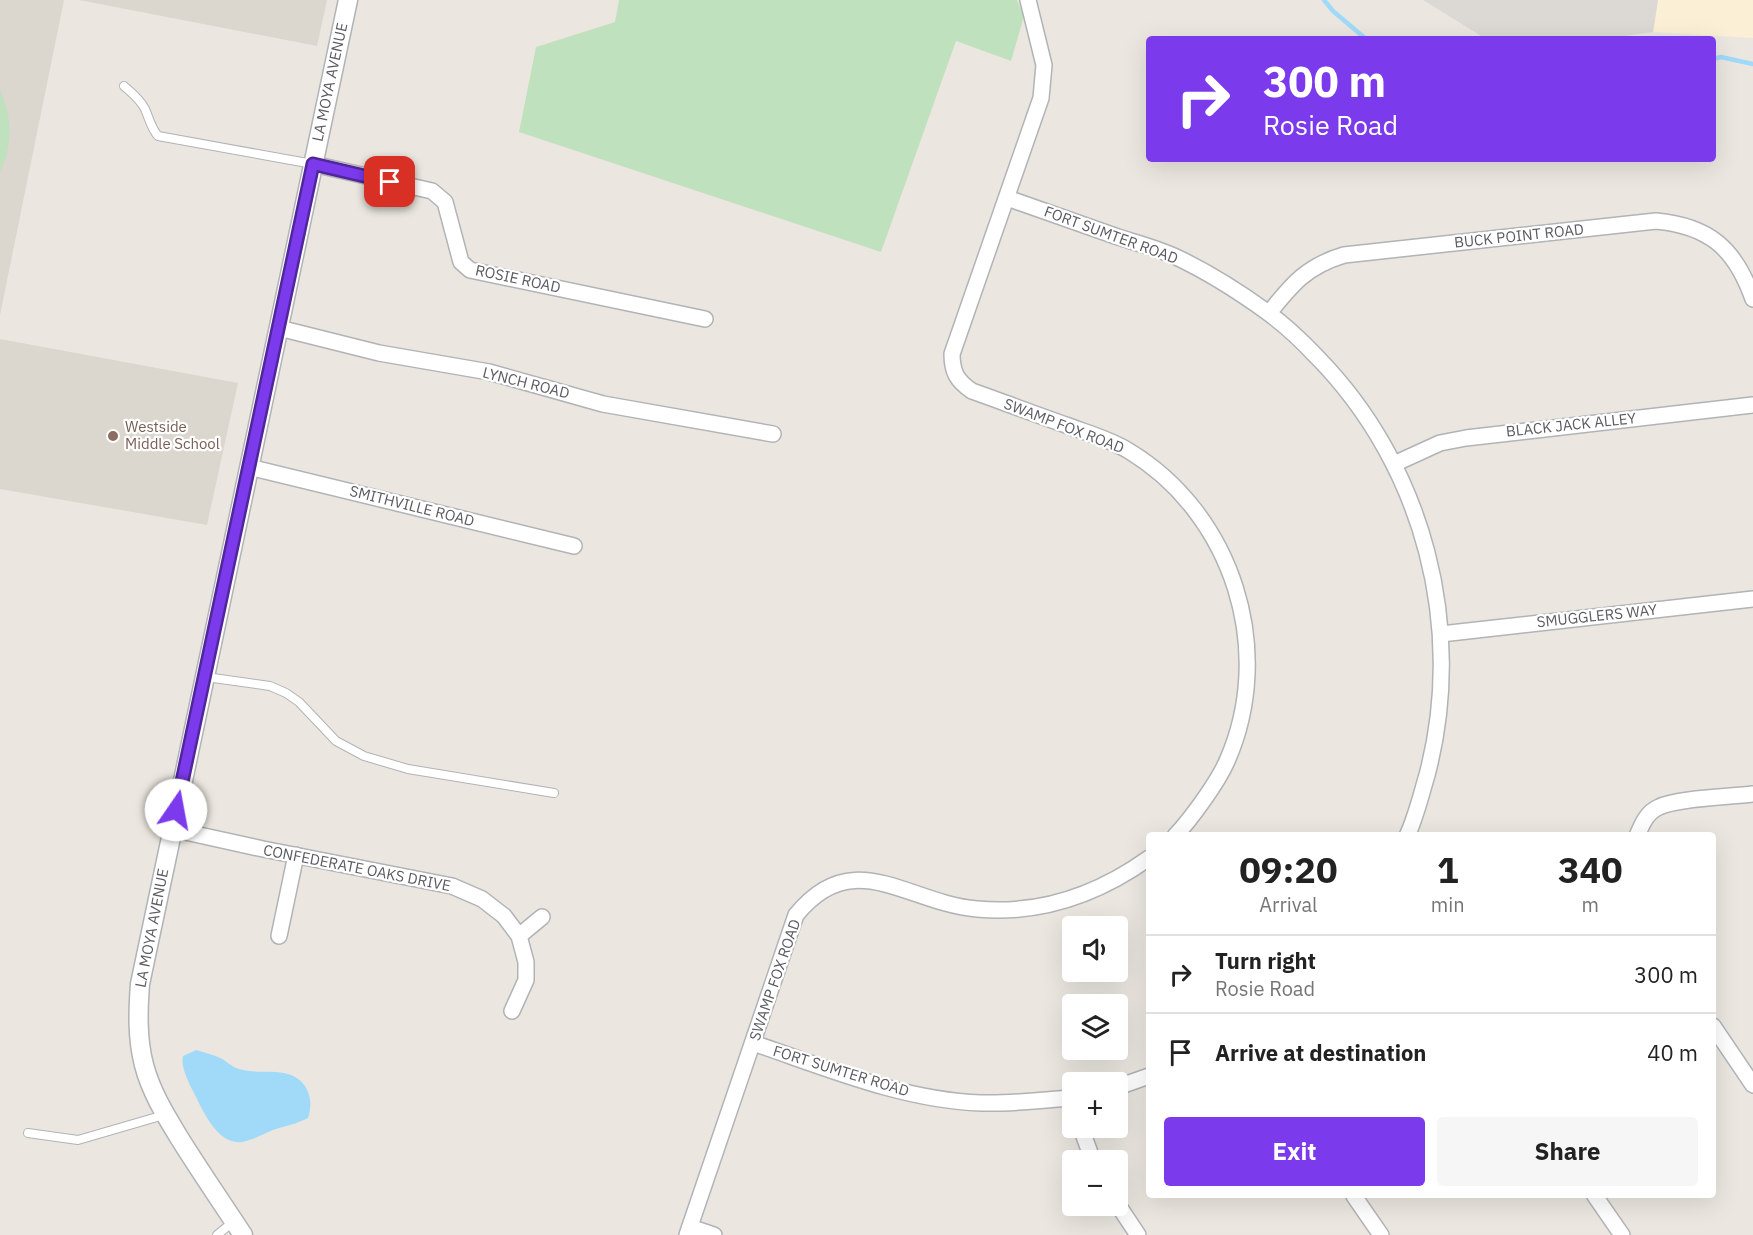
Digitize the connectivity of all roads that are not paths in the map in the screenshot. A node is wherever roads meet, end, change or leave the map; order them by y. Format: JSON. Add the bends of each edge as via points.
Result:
{"nodes":[{"id":1,"x":348,"y":0,"type":"edge"},
{"id":2,"x":1028,"y":0,"type":"edge"},
{"id":3,"x":124,"y":86,"type":"dead end"},
{"id":4,"x":313,"y":164,"type":"junction"},
{"id":5,"x":1007,"y":198,"type":"junction"},
{"id":6,"x":1753,"y":299,"type":"edge"},
{"id":7,"x":1269,"y":312,"type":"junction"},
{"id":8,"x":705,"y":319,"type":"dead end"},
{"id":9,"x":279,"y":328,"type":"junction"},
{"id":10,"x":1753,"y":405,"type":"edge"},
{"id":11,"x":773,"y":434,"type":"dead end"},
{"id":12,"x":1394,"y":464,"type":"junction"},
{"id":13,"x":249,"y":467,"type":"junction"},
{"id":14,"x":574,"y":546,"type":"dead end"},
{"id":15,"x":1753,"y":599,"type":"edge"},
{"id":16,"x":1441,"y":634,"type":"junction"},
{"id":17,"x":204,"y":677,"type":"junction"},
{"id":18,"x":554,"y":793,"type":"dead end"},
{"id":19,"x":1753,"y":794,"type":"edge"},
{"id":20,"x":172,"y":829,"type":"junction"},
{"id":21,"x":1178,"y":832,"type":"edge"},
{"id":22,"x":1408,"y":832,"type":"edge"},
{"id":23,"x":1638,"y":832,"type":"edge"},
{"id":24,"x":296,"y":855,"type":"junction"},
{"id":25,"x":1146,"y":860,"type":"edge"},
{"id":26,"x":542,"y":917,"type":"dead end"},
{"id":27,"x":279,"y":936,"type":"dead end"},
{"id":28,"x":519,"y":936,"type":"junction"},
{"id":29,"x":512,"y":1011,"type":"dead end"},
{"id":30,"x":1716,"y":1030,"type":"edge"},
{"id":31,"x":753,"y":1043,"type":"junction"},
{"id":32,"x":1146,"y":1077,"type":"edge"},
{"id":33,"x":1128,"y":1083,"type":"edge"},
{"id":34,"x":1753,"y":1084,"type":"edge"},
{"id":35,"x":1062,"y":1099,"type":"edge"},
{"id":36,"x":165,"y":1115,"type":"junction"},
{"id":37,"x":28,"y":1133,"type":"dead end"},
{"id":38,"x":1355,"y":1198,"type":"edge"},
{"id":39,"x":1596,"y":1198,"type":"edge"},
{"id":40,"x":1125,"y":1216,"type":"edge"},
{"id":41,"x":238,"y":1228,"type":"edge"},
{"id":42,"x":688,"y":1231,"type":"edge"},
{"id":43,"x":217,"y":1235,"type":"edge"},
{"id":44,"x":714,"y":1235,"type":"edge"},
{"id":45,"x":1138,"y":1235,"type":"edge"},
{"id":46,"x":1381,"y":1235,"type":"edge"},
{"id":47,"x":1622,"y":1235,"type":"edge"}],
"edges":[{"from":1,"to":4,"type":"street","name":"LA MOYA AVENUE"},
{"from":2,"to":5,"type":"street","name":"SWAMP FOX ROAD","via":[[1044,65],[1041,98]]},
{"from":3,"to":4,"type":"lane","via":[[144,106],[158,136]]},
{"from":4,"to":8,"type":"street","name":"ROSIE ROAD","via":[[432,191],[446,202],[461,262],[470,270]]},
{"from":4,"to":9,"type":"street","name":"LA MOYA AVENUE"},
{"from":5,"to":7,"type":"street","name":"FORT SUMTER ROAD","via":[[1173,255]]},
{"from":5,"to":21,"type":"street","name":"SWAMP FOX ROAD","via":[[952,354],[952,370],[960,383],[972,391],[1097,436],[1158,472],[1184,495],[1209,528],[1239,596],[1248,663],[1237,734],[1227,763]]},
{"from":6,"to":7,"type":"street","name":"BUCK POINT ROAD","via":[[1734,259],[1718,242],[1697,229],[1656,220],[1344,255],[1325,261],[1294,281]]},
{"from":7,"to":12,"type":"street","name":"FORT SUMTER ROAD","via":[[1333,373],[1361,408]]},
{"from":9,"to":11,"type":"street","name":"LYNCH ROAD","via":[[379,353],[510,377],[614,406]]},
{"from":9,"to":13,"type":"street","name":"LA MOYA AVENUE"},
{"from":10,"to":12,"type":"street","name":"BLACK JACK ALLEY","via":[[1482,435],[1440,443]]},
{"from":12,"to":16,"type":"street","name":"FORT SUMTER ROAD","via":[[1429,554]]},
{"from":13,"to":14,"type":"street","name":"SMITHVILLE ROAD"},
{"from":13,"to":17,"type":"street","name":"LA MOYA AVENUE"},
{"from":15,"to":16,"type":"street","name":"SMUGGLERS WAY"},
{"from":16,"to":22,"type":"street","name":"FORT SUMTER ROAD","via":[[1439,719],[1425,784]]},
{"from":17,"to":18,"type":"lane","via":[[250,682],[286,693],[336,741],[372,759],[408,769]]},
{"from":17,"to":20,"type":"street","name":"LA MOYA AVENUE"},
{"from":19,"to":23,"type":"street","via":[[1659,807],[1645,818]]},
{"from":20,"to":24,"type":"street","name":"CONFEDERATE OAKS DRIVE"},
{"from":20,"to":36,"type":"street","name":"LA MOYA AVENUE","via":[[140,984],[138,1014],[144,1066]]},
{"from":24,"to":27,"type":"street"},
{"from":24,"to":28,"type":"street","name":"CONFEDERATE OAKS DRIVE","via":[[452,886],[482,899],[504,916]]},
{"from":25,"to":31,"type":"street","name":"SWAMP FOX ROAD","via":[[1127,874],[1076,898],[1046,907],[978,909],[946,904],[865,879],[828,886],[809,899],[796,915]]},
{"from":26,"to":28,"type":"street"},
{"from":28,"to":29,"type":"street","name":"CONFEDERATE OAKS DRIVE","via":[[526,980]]},
{"from":30,"to":34,"type":"street"},
{"from":31,"to":35,"type":"street","name":"FORT SUMTER ROAD","via":[[878,1085],[939,1098],[981,1103]]},
{"from":31,"to":42,"type":"street","name":"SWAMP FOX ROAD"},
{"from":32,"to":33,"type":"street"},
{"from":36,"to":37,"type":"lane","via":[[78,1140]]},
{"from":36,"to":41,"type":"street","name":"LA MOYA AVENUE"},
{"from":38,"to":46,"type":"street"},
{"from":39,"to":47,"type":"street"},
{"from":40,"to":45,"type":"street"},
{"from":41,"to":43,"type":"lane"},
{"from":42,"to":44,"type":"street"}]}
